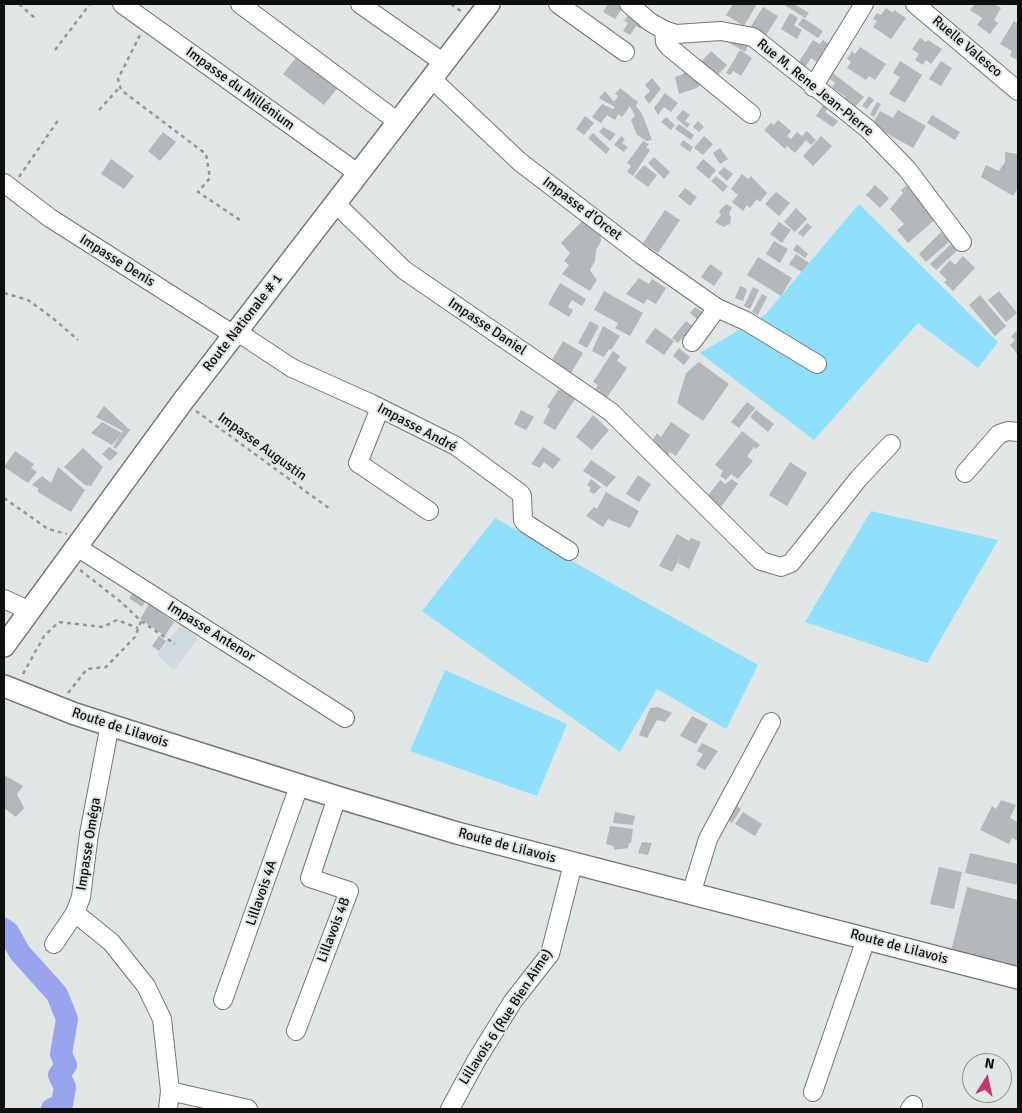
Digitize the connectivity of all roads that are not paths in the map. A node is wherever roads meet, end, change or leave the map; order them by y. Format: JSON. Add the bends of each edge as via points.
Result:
{"nodes":[{"id":1,"x":122,"y":4,"type":"edge"},
{"id":2,"x":240,"y":4,"type":"edge"},
{"id":3,"x":360,"y":4,"type":"edge"},
{"id":4,"x":489,"y":4,"type":"edge"},
{"id":5,"x":558,"y":4,"type":"edge"},
{"id":6,"x":629,"y":4,"type":"edge"},
{"id":7,"x":864,"y":4,"type":"edge"},
{"id":8,"x":915,"y":4,"type":"edge"},
{"id":9,"x":664,"y":30,"type":"junction"},
{"id":10,"x":625,"y":52,"type":"dead end"},
{"id":11,"x":438,"y":71,"type":"junction"},
{"id":12,"x":813,"y":86,"type":"junction"},
{"id":13,"x":1018,"y":90,"type":"edge"},
{"id":14,"x":751,"y":114,"type":"dead end"},
{"id":15,"x":398,"y":122,"type":"junction"},
{"id":16,"x":358,"y":174,"type":"junction"},
{"id":17,"x":8,"y":186,"type":"edge"},
{"id":18,"x":336,"y":204,"type":"junction"},
{"id":19,"x":962,"y":242,"type":"dead end"},
{"id":20,"x":717,"y":308,"type":"junction"},
{"id":21,"x":235,"y":333,"type":"junction"},
{"id":22,"x":692,"y":342,"type":"dead end"},
{"id":23,"x":817,"y":364,"type":"dead end"},
{"id":24,"x":380,"y":408,"type":"junction"},
{"id":25,"x":1018,"y":432,"type":"edge"},
{"id":26,"x":890,"y":444,"type":"dead end"},
{"id":27,"x":965,"y":473,"type":"dead end"},
{"id":28,"x":429,"y":511,"type":"dead end"},
{"id":29,"x":75,"y":549,"type":"junction"},
{"id":30,"x":569,"y":551,"type":"dead end"},
{"id":31,"x":4,"y":599,"type":"edge"},
{"id":32,"x":30,"y":611,"type":"junction"},
{"id":33,"x":4,"y":646,"type":"edge"},
{"id":34,"x":4,"y":686,"type":"edge"},
{"id":35,"x":345,"y":718,"type":"dead end"},
{"id":36,"x":771,"y":722,"type":"dead end"},
{"id":37,"x":110,"y":724,"type":"junction"},
{"id":38,"x":299,"y":786,"type":"junction"},
{"id":39,"x":337,"y":797,"type":"junction"},
{"id":40,"x":573,"y":864,"type":"junction"},
{"id":41,"x":691,"y":894,"type":"junction"},
{"id":42,"x":75,"y":913,"type":"junction"},
{"id":43,"x":866,"y":939,"type":"junction"},
{"id":44,"x":54,"y":944,"type":"dead end"},
{"id":45,"x":1018,"y":978,"type":"edge"},
{"id":46,"x":223,"y":1000,"type":"dead end"},
{"id":47,"x":296,"y":1031,"type":"dead end"},
{"id":48,"x":170,"y":1091,"type":"junction"},
{"id":49,"x":813,"y":1092,"type":"dead end"},
{"id":50,"x":168,"y":1109,"type":"edge"},
{"id":51,"x":248,"y":1109,"type":"edge"},
{"id":52,"x":450,"y":1109,"type":"edge"}],
"edges":[{"from":1,"to":16,"type":"street","name":"Impasse du Millénium"},
{"from":2,"to":15,"type":"street"},
{"from":3,"to":11,"type":"street","name":"Impasse d'Orcet"},
{"from":4,"to":11,"type":"main road","name":"Route Nationale # 1"},
{"from":5,"to":10,"type":"street"},
{"from":6,"to":9,"type":"street","name":"Rue M. Rene Jean-Pierre"},
{"from":7,"to":12,"type":"street"},
{"from":8,"to":13,"type":"street","name":"Ruelle Valesco"},
{"from":9,"to":12,"type":"street","name":"Rue M. Rene Jean-Pierre","via":[[676,34],[721,31],[753,38]]},
{"from":9,"to":14,"type":"street","via":[[669,47]]},
{"from":11,"to":15,"type":"main road","name":"Route Nationale # 1"},
{"from":11,"to":20,"type":"street","name":"Impasse d'Orcet","via":[[520,162]]},
{"from":12,"to":19,"type":"street","name":"Rue M. Rene Jean-Pierre","via":[[868,129],[907,169]]},
{"from":15,"to":16,"type":"main road","name":"Route Nationale # 1"},
{"from":16,"to":18,"type":"main road","name":"Route Nationale # 1"},
{"from":17,"to":21,"type":"street","name":"Impasse Denis","via":[[50,218]]},
{"from":18,"to":21,"type":"main road","name":"Route Nationale # 1"},
{"from":18,"to":26,"type":"street","name":"Impasse Daniel","via":[[404,270],[611,412],[761,561],[781,567],[791,563]]},
{"from":20,"to":22,"type":"street"},
{"from":20,"to":23,"type":"street","name":"Impasse d'Orcet","via":[[746,321]]},
{"from":21,"to":24,"type":"street","name":"Impasse André","via":[[292,368]]},
{"from":21,"to":29,"type":"main road","name":"Route Nationale # 1"},
{"from":24,"to":28,"type":"street","via":[[358,463]]},
{"from":24,"to":30,"type":"street","name":"Impasse André","via":[[456,446],[520,493],[525,523]]},
{"from":25,"to":27,"type":"street","via":[[999,434]]},
{"from":29,"to":32,"type":"main road","name":"Route Nationale # 1"},
{"from":29,"to":35,"type":"street","name":"Impasse Antenor"},
{"from":31,"to":32,"type":"street"},
{"from":32,"to":33,"type":"main road","name":"Route Nationale # 1"},
{"from":34,"to":37,"type":"main road","name":"Route de Lilavois"},
{"from":36,"to":41,"type":"street","via":[[708,839]]},
{"from":37,"to":38,"type":"main road","name":"Route de Lilavois"},
{"from":37,"to":42,"type":"street","name":"Impasse Oméga","via":[[89,834],[81,897]]},
{"from":38,"to":39,"type":"main road","name":"Route de Lilavois"},
{"from":38,"to":46,"type":"street","name":"Lillavois 4A"},
{"from":39,"to":40,"type":"main road","name":"Route de Lilavois"},
{"from":39,"to":47,"type":"street","name":"Lillavois 4B","via":[[310,878],[349,891]]},
{"from":40,"to":41,"type":"main road","name":"Route de Lilavois"},
{"from":40,"to":52,"type":"street","name":"Lillavois 6 (Rue Bien Aime)","via":[[550,954],[513,1001]]},
{"from":41,"to":43,"type":"main road","name":"Route de Lilavois"},
{"from":42,"to":44,"type":"street","name":"Impasse Oméga"},
{"from":42,"to":48,"type":"street","via":[[111,942],[146,986],[162,1019]]},
{"from":43,"to":45,"type":"main road","name":"Route de Lilavois"},
{"from":43,"to":49,"type":"street"},
{"from":48,"to":50,"type":"street"},
{"from":48,"to":51,"type":"street"}]}
